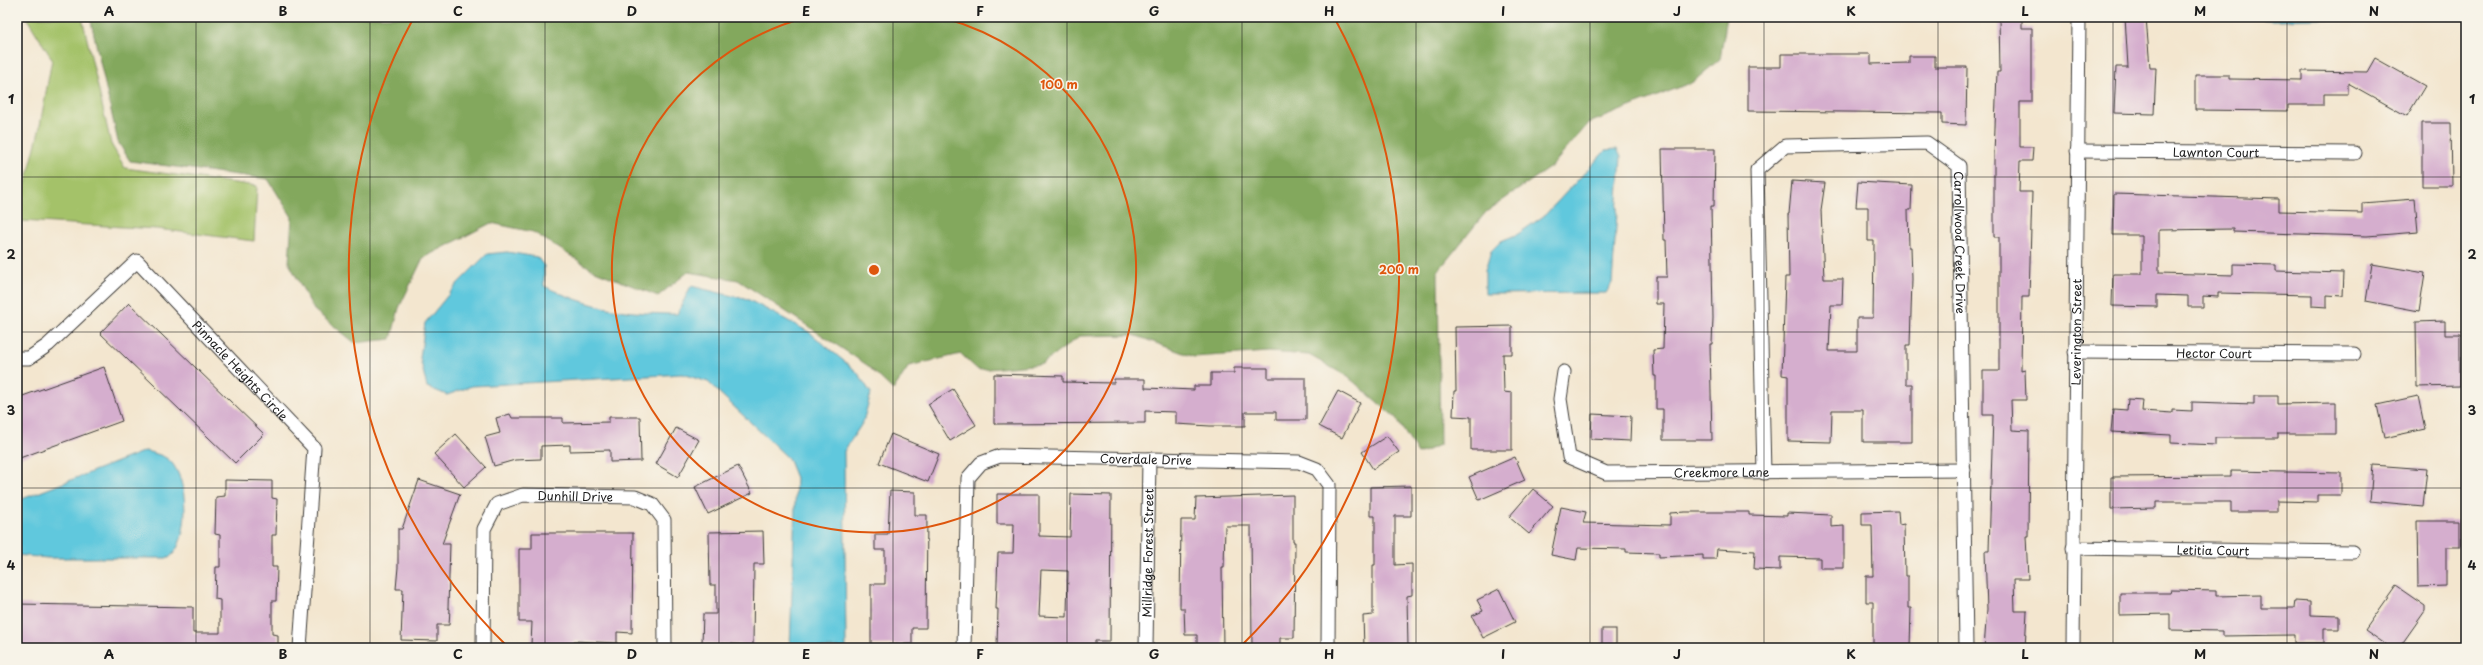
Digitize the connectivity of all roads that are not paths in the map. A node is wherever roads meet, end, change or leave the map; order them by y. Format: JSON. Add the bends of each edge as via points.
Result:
{"nodes":[{"id":1,"x":2079,"y":17,"type":"edge"},
{"id":2,"x":2077,"y":151,"type":"junction"},
{"id":3,"x":2355,"y":153,"type":"dead end"},
{"id":4,"x":2075,"y":352,"type":"junction"},
{"id":5,"x":2354,"y":354,"type":"dead end"},
{"id":6,"x":17,"y":358,"type":"edge"},
{"id":7,"x":1564,"y":372,"type":"dead end"},
{"id":8,"x":1149,"y":459,"type":"junction"},
{"id":9,"x":1964,"y":470,"type":"junction"},
{"id":10,"x":1764,"y":472,"type":"junction"},
{"id":11,"x":2073,"y":548,"type":"junction"},
{"id":12,"x":2353,"y":552,"type":"dead end"},
{"id":13,"x":300,"y":648,"type":"edge"},
{"id":14,"x":483,"y":648,"type":"edge"},
{"id":15,"x":665,"y":648,"type":"edge"},
{"id":16,"x":964,"y":648,"type":"edge"},
{"id":17,"x":1146,"y":648,"type":"edge"},
{"id":18,"x":1328,"y":648,"type":"edge"},
{"id":19,"x":1966,"y":648,"type":"edge"},
{"id":20,"x":2073,"y":648,"type":"edge"}],
"edges":[{"from":1,"to":2,"type":"street","name":"Leverington Street"},
{"from":2,"to":3,"type":"street","name":"Lawnton Court"},
{"from":2,"to":4,"type":"street","name":"Leverington Street"},
{"from":4,"to":5,"type":"street","name":"Hector Court"},
{"from":4,"to":11,"type":"street","name":"Leverington Street"},
{"from":6,"to":13,"type":"street","name":"Pinnacle Heights Circle","via":[[29,358],[48,345],[137,261],[314,448]]},
{"from":7,"to":10,"type":"street","name":"Creekmore Lane","via":[[1560,399],[1569,457],[1606,473]]},
{"from":8,"to":16,"type":"street","name":"Coverdale Drive","via":[[1000,456],[981,463],[968,478]]},
{"from":8,"to":17,"type":"street","name":"Millridge Forest Street"},
{"from":8,"to":18,"type":"street","name":"Coverdale Drive","via":[[1299,462],[1317,469],[1330,485]]},
{"from":9,"to":10,"type":"street","name":"Creekmore Lane"},
{"from":9,"to":10,"type":"street","name":"Carrollwood Creek Drive","via":[[1959,166],[1927,143],[1785,146],[1757,170]]},
{"from":9,"to":19,"type":"street","name":"Carrollwood Creek Drive"},
{"from":11,"to":12,"type":"street","name":"Letitia Court"},
{"from":11,"to":20,"type":"street","name":"Leverington Street"},
{"from":14,"to":15,"type":"street","name":"Dunhill Drive","via":[[484,530],[497,504],[524,495],[635,497],[652,504],[664,520]]}]}
